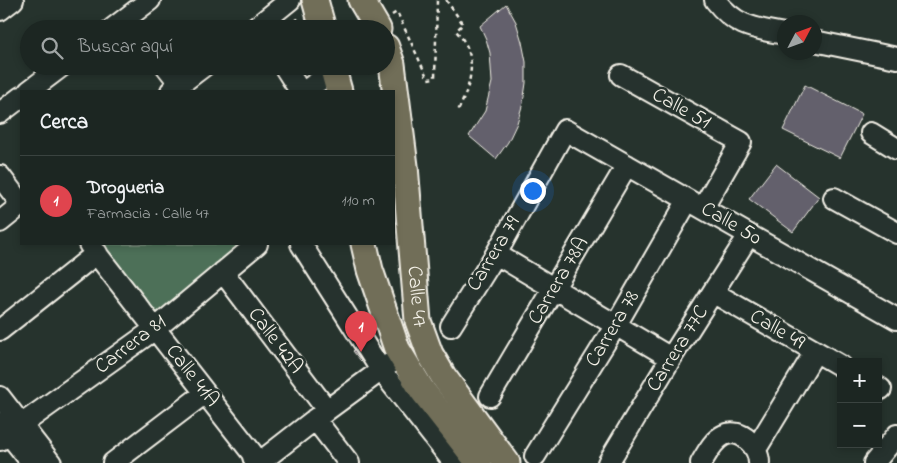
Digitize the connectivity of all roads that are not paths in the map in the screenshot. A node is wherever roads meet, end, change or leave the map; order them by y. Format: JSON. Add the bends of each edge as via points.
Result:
{"nodes":[{"id":1,"x":13,"y":0,"type":"edge"},
{"id":2,"x":150,"y":0,"type":"edge"},
{"id":3,"x":290,"y":0,"type":"edge"},
{"id":4,"x":304,"y":0,"type":"edge"},
{"id":5,"x":315,"y":0,"type":"edge"},
{"id":6,"x":349,"y":0,"type":"edge"},
{"id":7,"x":361,"y":0,"type":"edge"},
{"id":8,"x":714,"y":0,"type":"edge"},
{"id":9,"x":0,"y":10,"type":"edge"},
{"id":10,"x":130,"y":20,"type":"edge"},
{"id":11,"x":266,"y":20,"type":"edge"},
{"id":12,"x":309,"y":20,"type":"edge"},
{"id":13,"x":320,"y":20,"type":"edge"},
{"id":14,"x":367,"y":20,"type":"edge"},
{"id":15,"x":370,"y":20,"type":"edge"},
{"id":16,"x":777,"y":33,"type":"edge"},
{"id":17,"x":822,"y":43,"type":"edge"},
{"id":18,"x":897,"y":58,"type":"edge"},
{"id":19,"x":50,"y":75,"type":"edge"},
{"id":20,"x":170,"y":75,"type":"edge"},
{"id":21,"x":193,"y":75,"type":"edge"},
{"id":22,"x":290,"y":75,"type":"edge"},
{"id":23,"x":381,"y":75,"type":"edge"},
{"id":24,"x":393,"y":75,"type":"edge"},
{"id":25,"x":621,"y":75,"type":"dead end"},
{"id":26,"x":176,"y":88,"type":"edge"},
{"id":27,"x":30,"y":90,"type":"edge"},
{"id":28,"x":299,"y":90,"type":"edge"},
{"id":29,"x":384,"y":90,"type":"edge"},
{"id":30,"x":20,"y":98,"type":"edge"},
{"id":31,"x":0,"y":113,"type":"edge"},
{"id":32,"x":565,"y":130,"type":"joint"},
{"id":33,"x":871,"y":133,"type":"dead end"},
{"id":34,"x":740,"y":142,"type":"joint"},
{"id":35,"x":897,"y":149,"type":"edge"},
{"id":36,"x":628,"y":165,"type":"junction"},
{"id":37,"x":0,"y":176,"type":"edge"},
{"id":38,"x":834,"y":198,"type":"dead end"},
{"id":39,"x":20,"y":204,"type":"edge"},
{"id":40,"x":696,"y":204,"type":"junction"},
{"id":41,"x":20,"y":206,"type":"edge"},
{"id":42,"x":0,"y":222,"type":"edge"},
{"id":43,"x":897,"y":233,"type":"edge"},
{"id":44,"x":749,"y":235,"type":"junction"},
{"id":45,"x":256,"y":245,"type":"edge"},
{"id":46,"x":302,"y":245,"type":"edge"},
{"id":47,"x":364,"y":245,"type":"edge"},
{"id":48,"x":93,"y":248,"type":"edge"},
{"id":49,"x":496,"y":254,"type":"junction"},
{"id":50,"x":223,"y":272,"type":"junction"},
{"id":51,"x":554,"y":289,"type":"junction"},
{"id":52,"x":714,"y":293,"type":"junction"},
{"id":53,"x":897,"y":319,"type":"edge"},
{"id":54,"x":616,"y":325,"type":"junction"},
{"id":55,"x":451,"y":326,"type":"dead end"},
{"id":56,"x":155,"y":329,"type":"junction"},
{"id":57,"x":0,"y":330,"type":"edge"},
{"id":58,"x":815,"y":352,"type":"junction"},
{"id":59,"x":401,"y":356,"type":"junction"},
{"id":60,"x":671,"y":358,"type":"junction"},
{"id":61,"x":837,"y":364,"type":"edge"},
{"id":62,"x":381,"y":370,"type":"junction"},
{"id":63,"x":205,"y":392,"type":"junction"},
{"id":64,"x":490,"y":396,"type":"dead end"},
{"id":65,"x":0,"y":397,"type":"edge"},
{"id":66,"x":321,"y":414,"type":"junction"},
{"id":67,"x":8,"y":431,"type":"edge"},
{"id":68,"x":897,"y":435,"type":"edge"},
{"id":69,"x":706,"y":455,"type":"edge"},
{"id":70,"x":535,"y":456,"type":"dead end"},
{"id":71,"x":758,"y":456,"type":"edge"},
{"id":72,"x":32,"y":463,"type":"edge"},
{"id":73,"x":51,"y":463,"type":"edge"},
{"id":74,"x":113,"y":463,"type":"edge"},
{"id":75,"x":255,"y":463,"type":"edge"},
{"id":76,"x":259,"y":463,"type":"edge"},
{"id":77,"x":349,"y":463,"type":"edge"},
{"id":78,"x":454,"y":463,"type":"edge"},
{"id":79,"x":478,"y":463,"type":"edge"},
{"id":80,"x":507,"y":463,"type":"edge"},
{"id":81,"x":608,"y":463,"type":"edge"},
{"id":82,"x":874,"y":463,"type":"edge"}],
"edges":[{"from":1,"to":9,"type":"street"},
{"from":2,"to":10,"type":"street"},
{"from":3,"to":11,"type":"street"},
{"from":4,"to":12,"type":"main road"},
{"from":5,"to":13,"type":"main road"},
{"from":6,"to":14,"type":"main road"},
{"from":7,"to":15,"type":"main road"},
{"from":8,"to":16,"type":"street","via":[[743,26]]},
{"from":17,"to":18,"type":"street"},
{"from":19,"to":27,"type":"street"},
{"from":20,"to":26,"type":"street"},
{"from":21,"to":26,"type":"street"},
{"from":22,"to":28,"type":"street"},
{"from":23,"to":29,"type":"main road"},
{"from":24,"to":80,"type":"main road","name":"Calle 47","via":[[418,321],[430,354],[443,376]]},
{"from":25,"to":34,"type":"street","name":"Calle 51"},
{"from":30,"to":31,"type":"street"},
{"from":32,"to":36,"type":"street","name":"Calle 50"},
{"from":32,"to":49,"type":"street","name":"Carrera 79"},
{"from":33,"to":35,"type":"street"},
{"from":34,"to":40,"type":"street","name":"Carrera 78"},
{"from":36,"to":40,"type":"street","name":"Calle 50"},
{"from":36,"to":51,"type":"street","name":"Carrera 78A"},
{"from":37,"to":39,"type":"street"},
{"from":38,"to":43,"type":"street"},
{"from":40,"to":44,"type":"street","name":"Calle 50"},
{"from":40,"to":54,"type":"street","name":"Carrera 78"},
{"from":41,"to":42,"type":"street"},
{"from":44,"to":52,"type":"street","name":"Carrera 77C"},
{"from":44,"to":53,"type":"street","name":"Calle 50"},
{"from":45,"to":50,"type":"street","name":"Carrera 81"},
{"from":46,"to":62,"type":"street"},
{"from":47,"to":59,"type":"main road","name":"Calle 47"},
{"from":48,"to":56,"type":"street","name":"Calle 41A"},
{"from":48,"to":57,"type":"street"},
{"from":49,"to":51,"type":"street"},
{"from":49,"to":55,"type":"street","name":"Carrera 79"},
{"from":50,"to":56,"type":"street","name":"Carrera 81"},
{"from":50,"to":66,"type":"street","name":"Calle 42A"},
{"from":51,"to":54,"type":"street"},
{"from":51,"to":64,"type":"street","name":"Carrera 78A"},
{"from":52,"to":58,"type":"street","name":"Calle 49"},
{"from":52,"to":60,"type":"street","name":"Carrera 77C"},
{"from":54,"to":60,"type":"street"},
{"from":54,"to":70,"type":"street","name":"Carrera 78"},
{"from":56,"to":63,"type":"street","name":"Calle 41A"},
{"from":56,"to":67,"type":"street","name":"Carrera 81"},
{"from":58,"to":61,"type":"street","name":"Calle 49"},
{"from":58,"to":71,"type":"street"},
{"from":59,"to":62,"type":"street"},
{"from":59,"to":79,"type":"main road","name":"Calle 47","via":[[422,390]]},
{"from":60,"to":81,"type":"street","name":"Carrera 77C"},
{"from":62,"to":66,"type":"street"},
{"from":62,"to":78,"type":"street"},
{"from":63,"to":74,"type":"street"},
{"from":63,"to":75,"type":"street","name":"Calle 41A","via":[[252,453]]},
{"from":65,"to":67,"type":"street"},
{"from":66,"to":76,"type":"street"},
{"from":66,"to":77,"type":"street","name":"Calle 42A"},
{"from":67,"to":72,"type":"street"},
{"from":67,"to":73,"type":"street"},
{"from":68,"to":82,"type":"street"},
{"from":69,"to":71,"type":"street","via":[[717,440],[730,434],[752,443]]}]}
